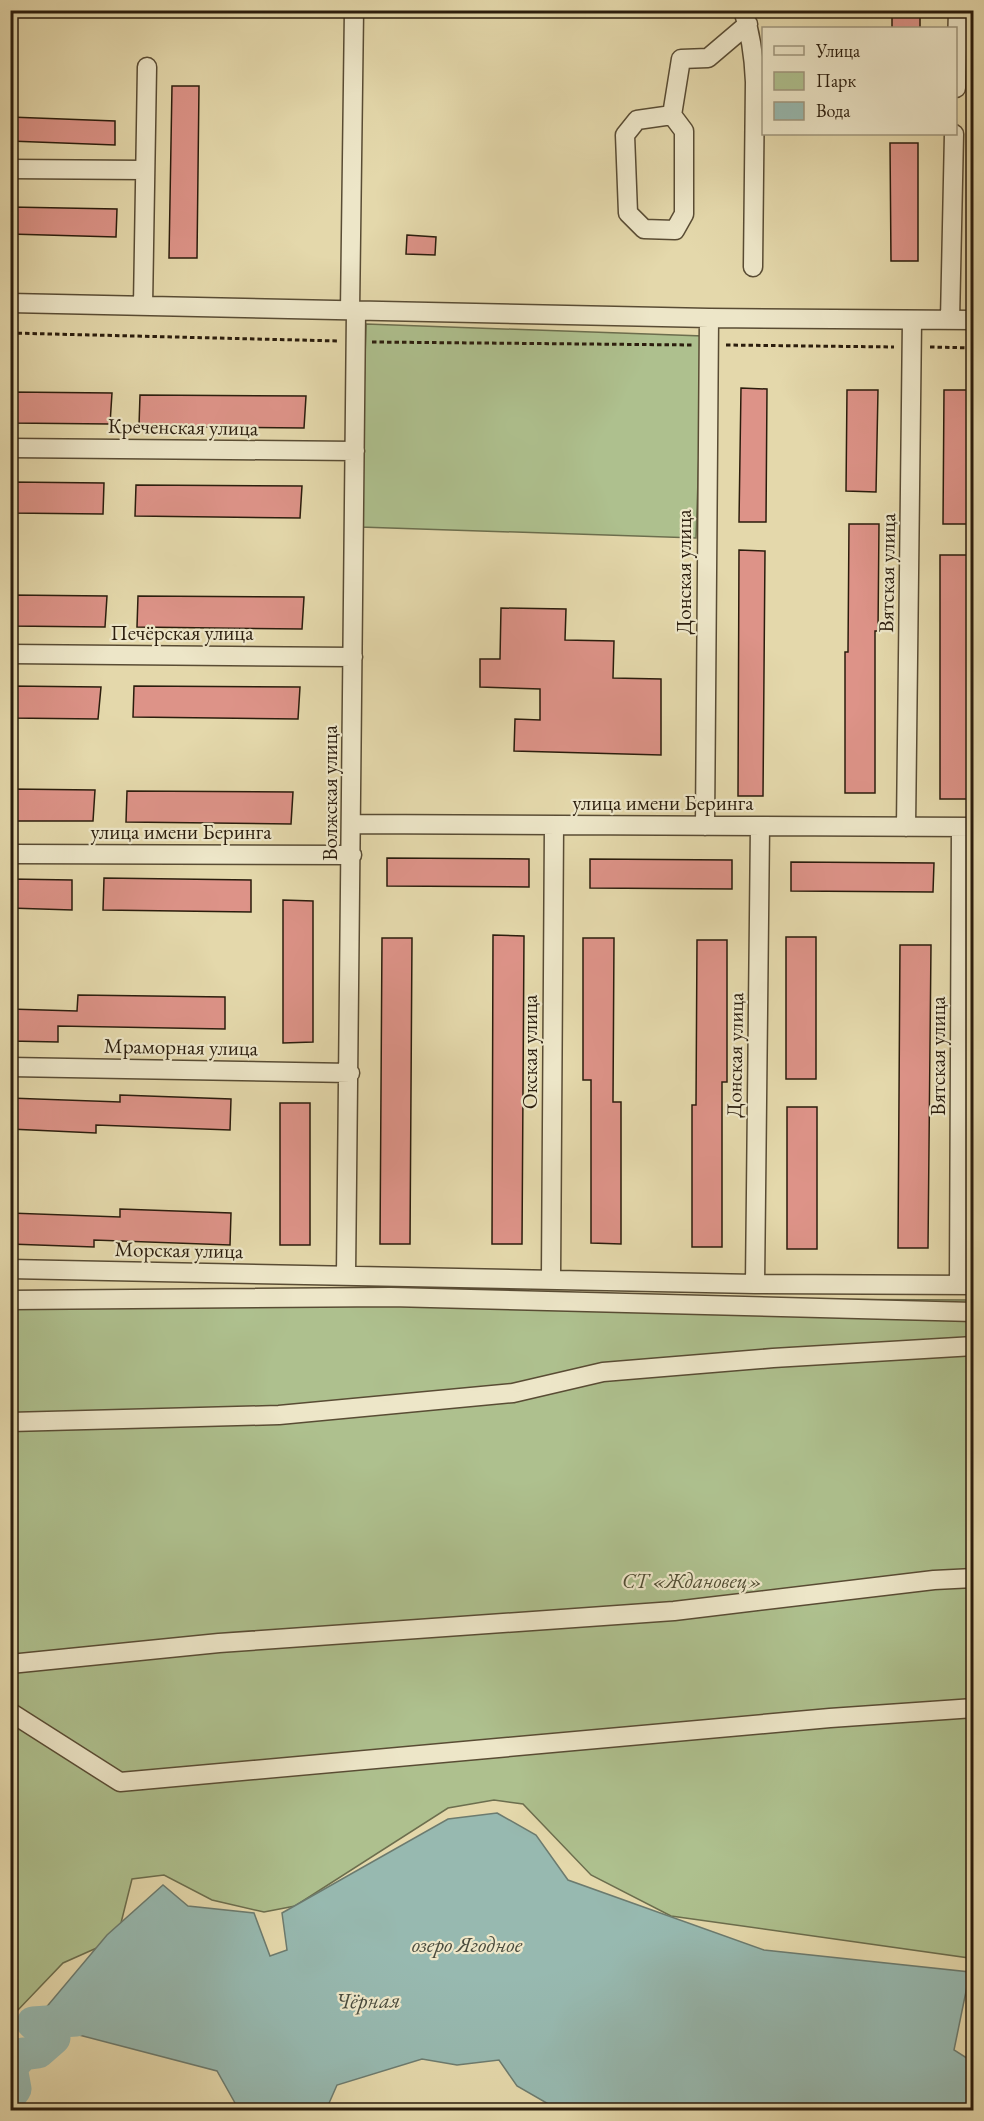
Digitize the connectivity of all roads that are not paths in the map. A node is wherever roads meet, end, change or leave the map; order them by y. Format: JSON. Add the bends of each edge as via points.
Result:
{"nodes":[{"id":1,"x":354,"y":10,"type":"edge"},
{"id":2,"x":957,"y":10,"type":"edge"},
{"id":3,"x":745,"y":17,"type":"edge"},
{"id":4,"x":957,"y":27,"type":"edge"},
{"id":5,"x":147,"y":67,"type":"dead end"},
{"id":6,"x":672,"y":115,"type":"junction"},
{"id":7,"x":954,"y":135,"type":"edge"},
{"id":8,"x":10,"y":169,"type":"edge"},
{"id":9,"x":145,"y":170,"type":"junction"},
{"id":10,"x":753,"y":267,"type":"dead end"},
{"id":11,"x":10,"y":303,"type":"edge"},
{"id":12,"x":143,"y":306,"type":"junction"},
{"id":13,"x":353,"y":311,"type":"junction"},
{"id":14,"x":709,"y":318,"type":"junction"},
{"id":15,"x":912,"y":320,"type":"junction"},
{"id":16,"x":950,"y":320,"type":"junction"},
{"id":17,"x":974,"y":320,"type":"edge"},
{"id":18,"x":10,"y":448,"type":"edge"},
{"id":19,"x":355,"y":452,"type":"junction"},
{"id":20,"x":10,"y":654,"type":"edge"},
{"id":21,"x":353,"y":657,"type":"junction"},
{"id":22,"x":352,"y":824,"type":"junction"},
{"id":23,"x":554,"y":825,"type":"junction"},
{"id":24,"x":705,"y":826,"type":"junction"},
{"id":25,"x":760,"y":826,"type":"junction"},
{"id":26,"x":906,"y":827,"type":"junction"},
{"id":27,"x":967,"y":827,"type":"edge"},
{"id":28,"x":10,"y":854,"type":"edge"},
{"id":29,"x":352,"y":855,"type":"junction"},
{"id":30,"x":10,"y":1067,"type":"edge"},
{"id":31,"x":350,"y":1073,"type":"junction"},
{"id":32,"x":10,"y":1269,"type":"edge"},
{"id":33,"x":346,"y":1275,"type":"junction"},
{"id":34,"x":551,"y":1279,"type":"junction"},
{"id":35,"x":755,"y":1284,"type":"junction"},
{"id":36,"x":966,"y":1285,"type":"edge"},
{"id":37,"x":10,"y":1300,"type":"edge"},
{"id":38,"x":974,"y":1312,"type":"edge"},
{"id":39,"x":974,"y":1346,"type":"edge"},
{"id":40,"x":10,"y":1422,"type":"edge"},
{"id":41,"x":974,"y":1578,"type":"edge"},
{"id":42,"x":10,"y":1664,"type":"edge"},
{"id":43,"x":974,"y":1708,"type":"edge"},
{"id":44,"x":10,"y":1712,"type":"edge"}],
"edges":[{"from":1,"to":13,"type":"street","name":"Волжская улица"},
{"from":2,"to":4,"type":"street"},
{"from":3,"to":6,"type":"street","via":[[708,58],[681,59]]},
{"from":3,"to":10,"type":"street","via":[[754,54],[755,82]]},
{"from":5,"to":9,"type":"street"},
{"from":6,"to":6,"type":"street","via":[[684,131],[684,214],[675,230],[644,229],[628,213],[625,135],[637,120]]},
{"from":7,"to":16,"type":"street"},
{"from":8,"to":9,"type":"street"},
{"from":9,"to":12,"type":"street"},
{"from":11,"to":12,"type":"street"},
{"from":12,"to":13,"type":"street"},
{"from":13,"to":14,"type":"street"},
{"from":13,"to":19,"type":"street","name":"Волжская улица"},
{"from":14,"to":15,"type":"street"},
{"from":14,"to":24,"type":"street","name":"Донская улица"},
{"from":15,"to":16,"type":"street"},
{"from":15,"to":26,"type":"street","name":"Вятская улица"},
{"from":16,"to":17,"type":"street"},
{"from":18,"to":19,"type":"street","name":"Креченская улица"},
{"from":19,"to":21,"type":"street","name":"Волжская улица"},
{"from":20,"to":21,"type":"street","name":"Печёрская улица"},
{"from":21,"to":22,"type":"street","name":"Волжская улица"},
{"from":22,"to":23,"type":"street","name":"улица имени Беринга"},
{"from":22,"to":29,"type":"street","name":"Волжская улица"},
{"from":23,"to":24,"type":"street","name":"улица имени Беринга"},
{"from":23,"to":34,"type":"street","name":"Окская улица"},
{"from":24,"to":25,"type":"street","name":"улица имени Беринга"},
{"from":25,"to":26,"type":"street","name":"улица имени Беринга"},
{"from":25,"to":35,"type":"street","name":"Донская улица"},
{"from":26,"to":27,"type":"street","name":"улица имени Беринга"},
{"from":27,"to":36,"type":"street","name":"Вятская улица"},
{"from":28,"to":29,"type":"street","name":"улица имени Беринга"},
{"from":29,"to":31,"type":"street","name":"Волжская улица"},
{"from":30,"to":31,"type":"street","name":"Мраморная улица"},
{"from":31,"to":33,"type":"street","name":"Волжская улица"},
{"from":32,"to":33,"type":"street","name":"Морская улица"},
{"from":33,"to":34,"type":"street","name":"Морская улица"},
{"from":34,"to":35,"type":"street","name":"Морская улица"},
{"from":35,"to":36,"type":"street","name":"Морская улица"},
{"from":37,"to":38,"type":"street","via":[[391,1297]]},
{"from":39,"to":40,"type":"street","via":[[603,1372],[513,1393],[279,1415]]},
{"from":41,"to":42,"type":"street","via":[[674,1611],[219,1643]]},
{"from":43,"to":44,"type":"street","via":[[120,1782]]}]}
